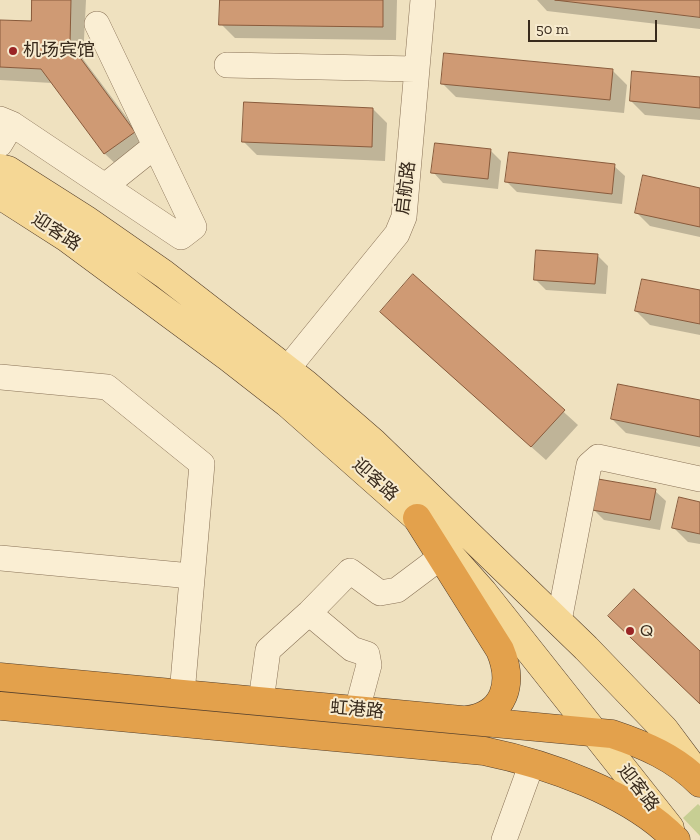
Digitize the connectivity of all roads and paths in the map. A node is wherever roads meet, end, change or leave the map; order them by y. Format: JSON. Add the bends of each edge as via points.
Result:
{"nodes":[{"id":1,"x":423,"y":0,"type":"edge"},
{"id":2,"x":97,"y":24,"type":"dead end"},
{"id":3,"x":227,"y":65,"type":"dead end"},
{"id":4,"x":415,"y":69,"type":"junction"},
{"id":5,"x":4,"y":129,"type":"edge"},
{"id":6,"x":155,"y":146,"type":"junction"},
{"id":7,"x":0,"y":168,"type":"edge"},
{"id":8,"x":105,"y":186,"type":"junction"},
{"id":9,"x":0,"y":195,"type":"edge"},
{"id":10,"x":287,"y":369,"type":"junction"},
{"id":11,"x":0,"y":377,"type":"edge"},
{"id":12,"x":271,"y":390,"type":"junction"},
{"id":13,"x":700,"y":479,"type":"edge"},
{"id":14,"x":417,"y":518,"type":"junction"},
{"id":15,"x":441,"y":557,"type":"junction"},
{"id":16,"x":0,"y":558,"type":"edge"},
{"id":17,"x":192,"y":576,"type":"junction"},
{"id":18,"x":309,"y":613,"type":"junction"},
{"id":19,"x":559,"y":621,"type":"junction"},
{"id":20,"x":0,"y":677,"type":"edge"},
{"id":21,"x":182,"y":694,"type":"junction"},
{"id":22,"x":261,"y":701,"type":"junction"},
{"id":23,"x":0,"y":706,"type":"edge"},
{"id":24,"x":357,"y":710,"type":"junction"},
{"id":25,"x":467,"y":720,"type":"junction"},
{"id":26,"x":594,"y":732,"type":"junction"},
{"id":27,"x":532,"y":763,"type":"junction"},
{"id":28,"x":700,"y":777,"type":"edge"},
{"id":29,"x":700,"y":783,"type":"edge"},
{"id":30,"x":504,"y":840,"type":"edge"},
{"id":31,"x":678,"y":840,"type":"edge"}],
"edges":[{"from":1,"to":4,"type":"street","name":"启航路"},
{"from":2,"to":6,"type":"street"},
{"from":3,"to":4,"type":"street"},
{"from":4,"to":10,"type":"street","name":"启航路","via":[[408,197],[401,225]]},
{"from":5,"to":8,"type":"street"},
{"from":6,"to":8,"type":"street"},
{"from":6,"to":8,"type":"street","via":[[194,227],[182,237]]},
{"from":7,"to":10,"type":"main road","name":"迎客路","via":[[109,235]]},
{"from":9,"to":12,"type":"main road","name":"迎客路","via":[[149,296]]},
{"from":10,"to":12,"type":"street","name":"启航路"},
{"from":10,"to":19,"type":"main road","name":"迎客路","via":[[373,442]]},
{"from":11,"to":17,"type":"street","via":[[107,387],[202,464]]},
{"from":12,"to":14,"type":"main road","name":"迎客路"},
{"from":13,"to":19,"type":"street","via":[[598,457],[590,466]]},
{"from":14,"to":15,"type":"highway"},
{"from":14,"to":26,"type":"main road","name":"迎客路","via":[[483,592]]},
{"from":15,"to":18,"type":"street","via":[[397,590],[380,593],[350,571]]},
{"from":15,"to":25,"type":"highway","via":[[506,664],[508,678],[499,703],[480,718]]},
{"from":16,"to":17,"type":"street"},
{"from":17,"to":21,"type":"street"},
{"from":18,"to":22,"type":"street","via":[[268,650]]},
{"from":18,"to":24,"type":"street","via":[[352,648],[367,654],[369,665]]},
{"from":19,"to":28,"type":"main road","name":"迎客路","via":[[664,729]]},
{"from":20,"to":21,"type":"highway","name":"虹港路"},
{"from":21,"to":22,"type":"highway","name":"虹港路"},
{"from":22,"to":24,"type":"highway","name":"虹港路"},
{"from":23,"to":27,"type":"highway","name":"虹港路","via":[[484,751]]},
{"from":24,"to":25,"type":"highway","name":"虹港路"},
{"from":25,"to":26,"type":"highway","name":"虹港路"},
{"from":26,"to":29,"type":"highway","name":"虹港路","via":[[612,734],[655,751],[689,772]]},
{"from":26,"to":31,"type":"main road","name":"迎客路"},
{"from":27,"to":30,"type":"street"},
{"from":27,"to":31,"type":"highway","name":"虹港路","via":[[612,796],[642,812]]}]}
